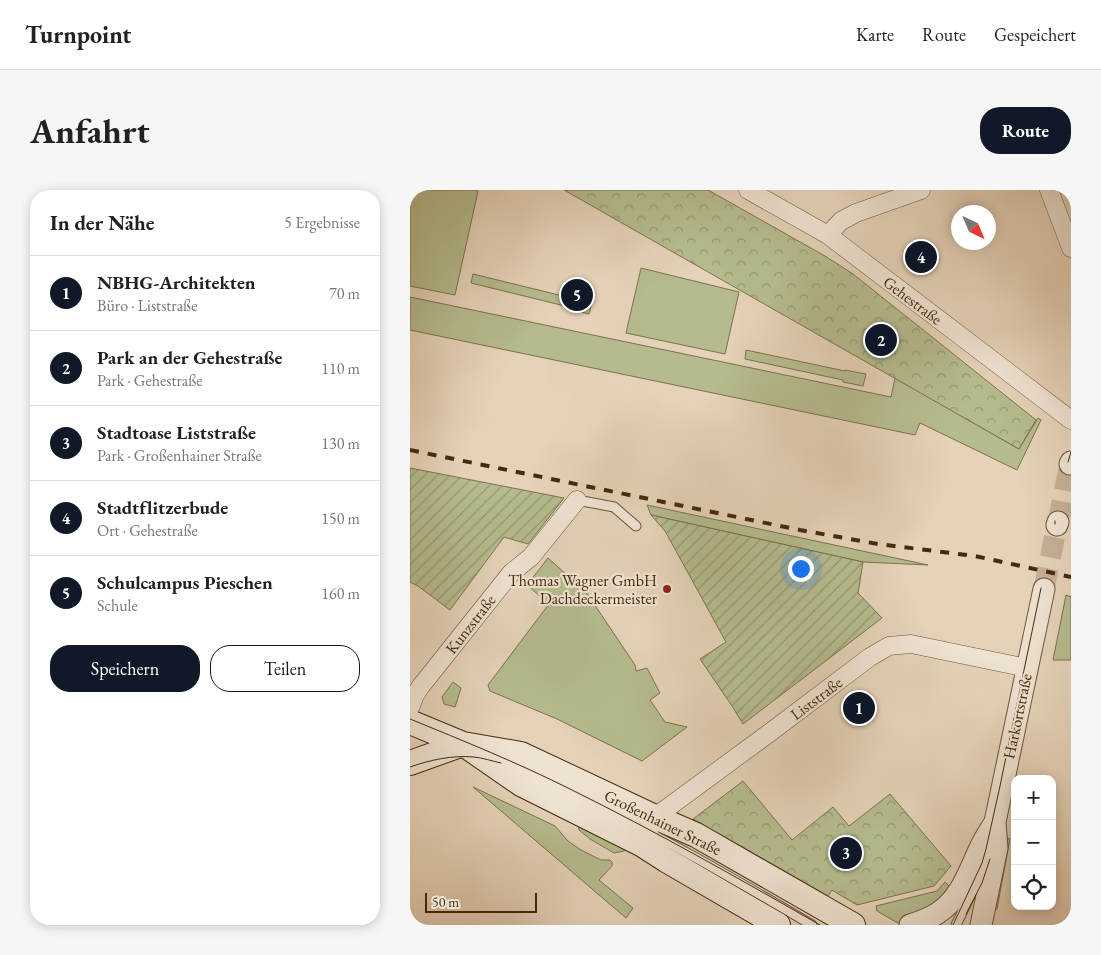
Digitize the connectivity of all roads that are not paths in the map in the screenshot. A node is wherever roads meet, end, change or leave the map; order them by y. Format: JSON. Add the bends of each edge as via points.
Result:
{"nodes":[{"id":1,"x":748,"y":190,"type":"edge"},
{"id":2,"x":921,"y":190,"type":"edge"},
{"id":3,"x":1049,"y":190,"type":"edge"},
{"id":4,"x":828,"y":235,"type":"junction"},
{"id":5,"x":1071,"y":248,"type":"edge"},
{"id":6,"x":1071,"y":420,"type":"edge"},
{"id":7,"x":577,"y":500,"type":"joint"},
{"id":8,"x":636,"y":526,"type":"dead end"},
{"id":9,"x":1044,"y":589,"type":"tunnel mouth"},
{"id":10,"x":1027,"y":668,"type":"junction"},
{"id":11,"x":410,"y":708,"type":"edge"},
{"id":12,"x":410,"y":722,"type":"edge"},
{"id":13,"x":464,"y":744,"type":"junction"},
{"id":14,"x":410,"y":764,"type":"edge"},
{"id":15,"x":996,"y":822,"type":"junction"},
{"id":16,"x":648,"y":831,"type":"junction"},
{"id":17,"x":778,"y":925,"type":"edge"},
{"id":18,"x":812,"y":925,"type":"edge"},
{"id":19,"x":854,"y":925,"type":"edge"},
{"id":20,"x":910,"y":925,"type":"edge"},
{"id":21,"x":956,"y":925,"type":"edge"},
{"id":22,"x":981,"y":925,"type":"edge"}],
"edges":[{"from":1,"to":4,"type":"street","name":"Gehestraße"},
{"from":2,"to":4,"type":"street","via":[[856,213],[841,221]]},
{"from":3,"to":5,"type":"street"},
{"from":4,"to":6,"type":"street","name":"Gehestraße"},
{"from":7,"to":8,"type":"lane","via":[[614,507]]},
{"from":7,"to":11,"type":"street","name":"Kunzstraße","via":[[531,557],[511,573],[422,686]]},
{"from":9,"to":10,"type":"street","name":"Harkortstraße"},
{"from":10,"to":15,"type":"street","name":"Harkortstraße"},
{"from":10,"to":16,"type":"street","name":"Liststraße","via":[[911,644],[890,646],[870,657],[772,731]]},
{"from":12,"to":13,"type":"main road","name":"Großenhainer Straße"},
{"from":13,"to":14,"type":"main road"},
{"from":13,"to":16,"type":"main road","name":"Großenhainer Straße","via":[[521,784]]},
{"from":15,"to":20,"type":"street","via":[[955,898],[940,912]]},
{"from":15,"to":21,"type":"lane","name":"Harkortstraße","via":[[985,863]]},
{"from":15,"to":22,"type":"street","via":[[997,848]]},
{"from":16,"to":17,"type":"main road","name":"Großenhainer Straße","via":[[666,860]]},
{"from":16,"to":18,"type":"lane","name":"Großenhainer Straße"},
{"from":16,"to":19,"type":"main road","name":"Großenhainer Straße","via":[[684,829]]}]}
